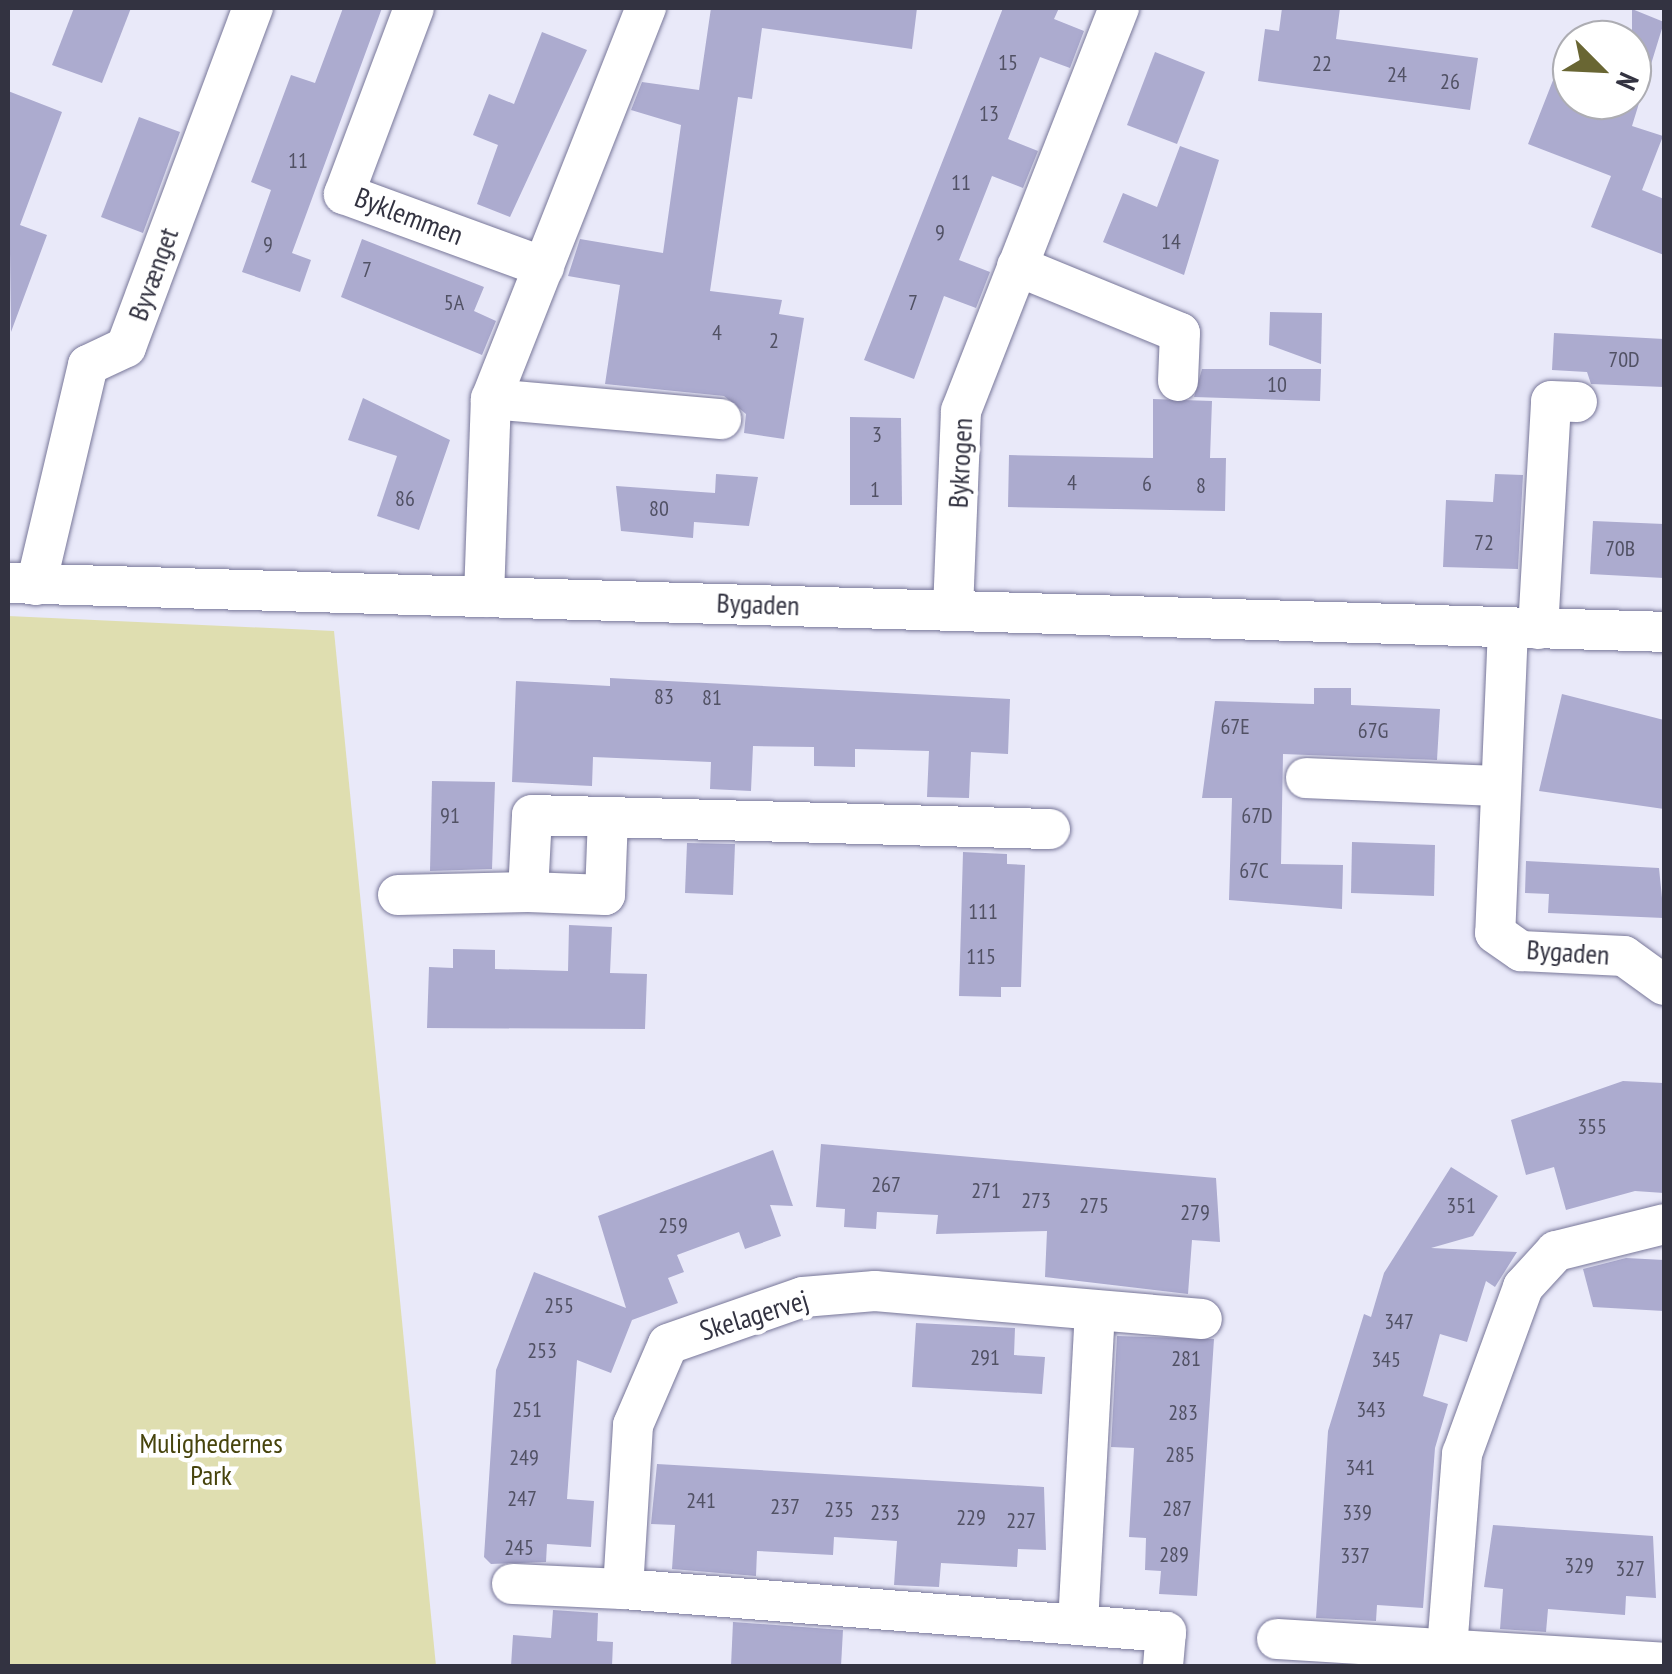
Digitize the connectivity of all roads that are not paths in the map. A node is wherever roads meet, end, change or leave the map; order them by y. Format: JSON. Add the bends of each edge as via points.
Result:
{"nodes":[{"id":1,"x":252,"y":8,"type":"edge"},
{"id":2,"x":414,"y":8,"type":"edge"},
{"id":3,"x":646,"y":8,"type":"edge"},
{"id":4,"x":1119,"y":8,"type":"edge"},
{"id":5,"x":544,"y":266,"type":"junction"},
{"id":6,"x":1017,"y":266,"type":"junction"},
{"id":7,"x":1178,"y":381,"type":"dead end"},
{"id":8,"x":491,"y":400,"type":"junction"},
{"id":9,"x":1577,"y":402,"type":"dead end"},
{"id":10,"x":721,"y":419,"type":"dead end"},
{"id":11,"x":22,"y":584,"type":"edge"},
{"id":12,"x":484,"y":597,"type":"junction"},
{"id":13,"x":953,"y":610,"type":"junction"},
{"id":14,"x":1523,"y":628,"type":"junction"},
{"id":15,"x":1664,"y":632,"type":"edge"},
{"id":16,"x":1306,"y":778,"type":"dead end"},
{"id":17,"x":1495,"y":786,"type":"junction"},
{"id":18,"x":608,"y":818,"type":"junction"},
{"id":19,"x":1050,"y":830,"type":"dead end"},
{"id":20,"x":528,"y":892,"type":"junction"},
{"id":21,"x":398,"y":896,"type":"dead end"},
{"id":22,"x":1664,"y":986,"type":"edge"},
{"id":23,"x":1664,"y":1224,"type":"edge"},
{"id":24,"x":1094,"y":1310,"type":"junction"},
{"id":25,"x":1202,"y":1320,"type":"dead end"},
{"id":26,"x":512,"y":1584,"type":"dead end"},
{"id":27,"x":623,"y":1589,"type":"junction"},
{"id":28,"x":1078,"y":1624,"type":"junction"},
{"id":29,"x":1277,"y":1639,"type":"dead end"},
{"id":30,"x":1447,"y":1650,"type":"junction"},
{"id":31,"x":1664,"y":1663,"type":"edge"},
{"id":32,"x":1163,"y":1666,"type":"edge"}],
"edges":[{"from":1,"to":11,"type":"street","name":"Byvænget","via":[[126,347],[88,366]]},
{"from":2,"to":5,"type":"street","name":"Byklemmen","via":[[344,194]]},
{"from":3,"to":5,"type":"street"},
{"from":4,"to":6,"type":"street","name":"Bykrogen"},
{"from":5,"to":8,"type":"street"},
{"from":6,"to":7,"type":"street","via":[[1180,333]]},
{"from":6,"to":13,"type":"street","name":"Bykrogen","via":[[962,411]]},
{"from":8,"to":10,"type":"street"},
{"from":8,"to":12,"type":"street"},
{"from":9,"to":14,"type":"street","via":[[1551,401]]},
{"from":11,"to":12,"type":"street","name":"Bygaden"},
{"from":12,"to":13,"type":"street","name":"Bygaden"},
{"from":13,"to":14,"type":"street","name":"Bygaden"},
{"from":14,"to":15,"type":"street","name":"Bygaden"},
{"from":14,"to":17,"type":"street","name":"Bygaden"},
{"from":16,"to":17,"type":"street"},
{"from":17,"to":22,"type":"street","name":"Bygaden","via":[[1491,914],[1505,946],[1624,956]]},
{"from":18,"to":19,"type":"street"},
{"from":18,"to":20,"type":"street","via":[[532,815]]},
{"from":18,"to":20,"type":"street","via":[[604,895]]},
{"from":20,"to":21,"type":"street"},
{"from":23,"to":30,"type":"street","via":[[1556,1251],[1524,1287],[1462,1454]]},
{"from":24,"to":25,"type":"street","name":"Skelagervej"},
{"from":24,"to":27,"type":"street","name":"Skelagervej","via":[[828,1293],[668,1344],[633,1425]]},
{"from":24,"to":28,"type":"street"},
{"from":26,"to":27,"type":"street"},
{"from":27,"to":28,"type":"street"},
{"from":28,"to":32,"type":"street","via":[[1166,1632]]},
{"from":29,"to":30,"type":"street"},
{"from":30,"to":31,"type":"street"}]}
